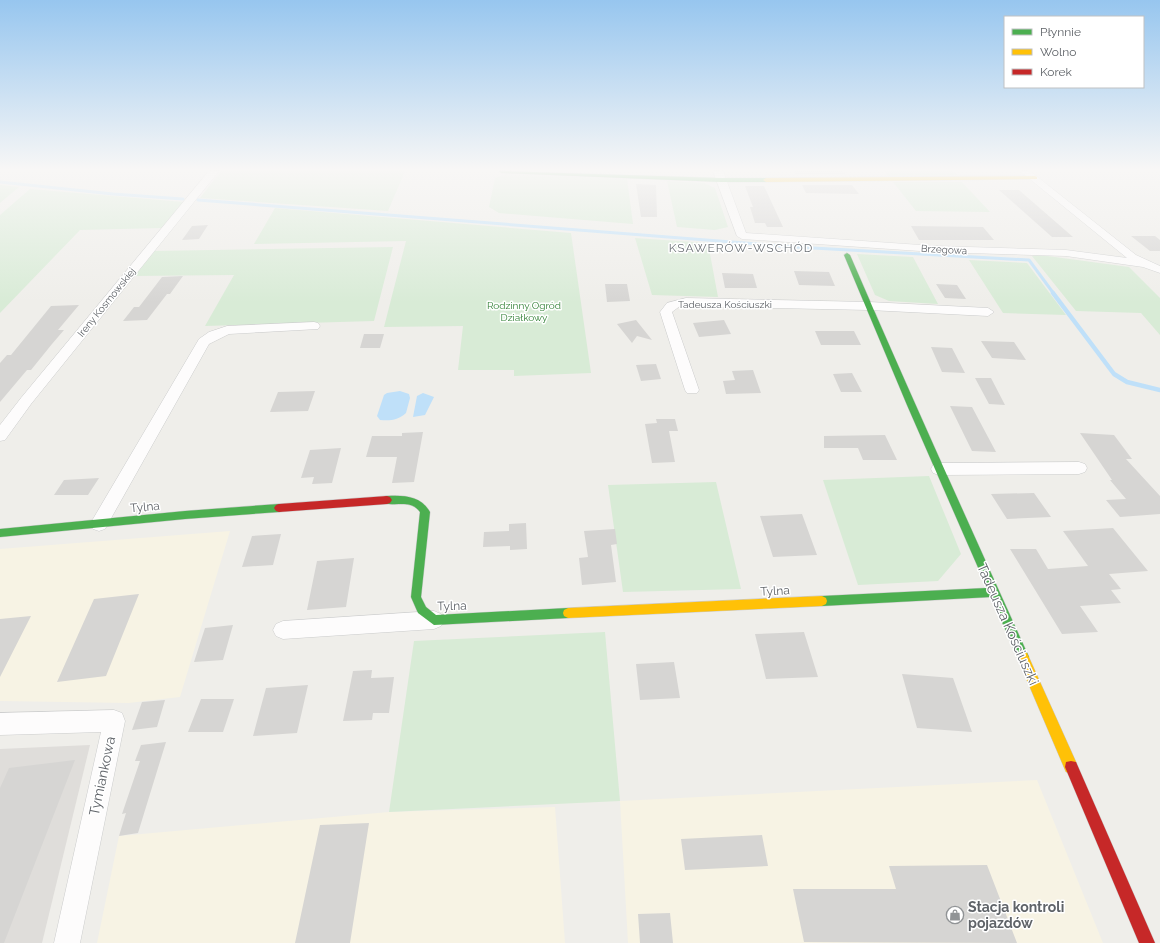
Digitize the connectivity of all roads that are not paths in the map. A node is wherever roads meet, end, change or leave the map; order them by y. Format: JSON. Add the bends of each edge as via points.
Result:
{"nodes":[{"id":1,"x":178,"y":215,"type":"edge"},
{"id":2,"x":734,"y":215,"type":"edge"},
{"id":3,"x":1080,"y":215,"type":"edge"},
{"id":4,"x":847,"y":255,"type":"dead end"},
{"id":5,"x":1145,"y":264,"type":"junction"},
{"id":6,"x":1160,"y":270,"type":"edge"},
{"id":7,"x":869,"y":306,"type":"junction"},
{"id":8,"x":988,"y":312,"type":"dead end"},
{"id":9,"x":314,"y":326,"type":"dead end"},
{"id":10,"x":692,"y":390,"type":"dead end"},
{"id":11,"x":0,"y":436,"type":"edge"},
{"id":12,"x":1079,"y":468,"type":"dead end"},
{"id":13,"x":939,"y":469,"type":"junction"},
{"id":14,"x":99,"y":524,"type":"junction"},
{"id":15,"x":0,"y":533,"type":"edge"},
{"id":16,"x":995,"y":592,"type":"junction"},
{"id":17,"x":434,"y":620,"type":"junction"},
{"id":18,"x":284,"y":630,"type":"dead end"},
{"id":19,"x":0,"y":724,"type":"edge"},
{"id":20,"x":67,"y":943,"type":"edge"},
{"id":21,"x":1147,"y":943,"type":"edge"}],
"edges":[{"from":1,"to":11,"type":"street","name":"Ireny Kosmowskiej"},
{"from":2,"to":5,"type":"street","name":"Brzegowa","via":[[742,236],[935,249],[1066,253]]},
{"from":3,"to":5,"type":"street","via":[[1132,257]]},
{"from":4,"to":7,"type":"street","name":"Tadeusza Kościuszki"},
{"from":5,"to":6,"type":"street"},
{"from":7,"to":8,"type":"street","name":"Tadeusza Kościuszki"},
{"from":7,"to":10,"type":"street","name":"Tadeusza Kościuszki","via":[[686,302],[672,305],[666,312]]},
{"from":7,"to":13,"type":"street","name":"Tadeusza Kościuszki"},
{"from":9,"to":14,"type":"street","via":[[232,329],[214,335],[204,342]]},
{"from":12,"to":13,"type":"street"},
{"from":13,"to":16,"type":"street","name":"Tadeusza Kościuszki"},
{"from":14,"to":15,"type":"street","name":"Tylna"},
{"from":14,"to":17,"type":"street","name":"Tylna","via":[[412,500],[426,510],[417,606]]},
{"from":16,"to":17,"type":"street","name":"Tylna"},
{"from":16,"to":21,"type":"street","name":"Tadeusza Kościuszki"},
{"from":17,"to":18,"type":"street"},
{"from":19,"to":20,"type":"street","name":"Tymiankowa","via":[[114,721]]}]}
